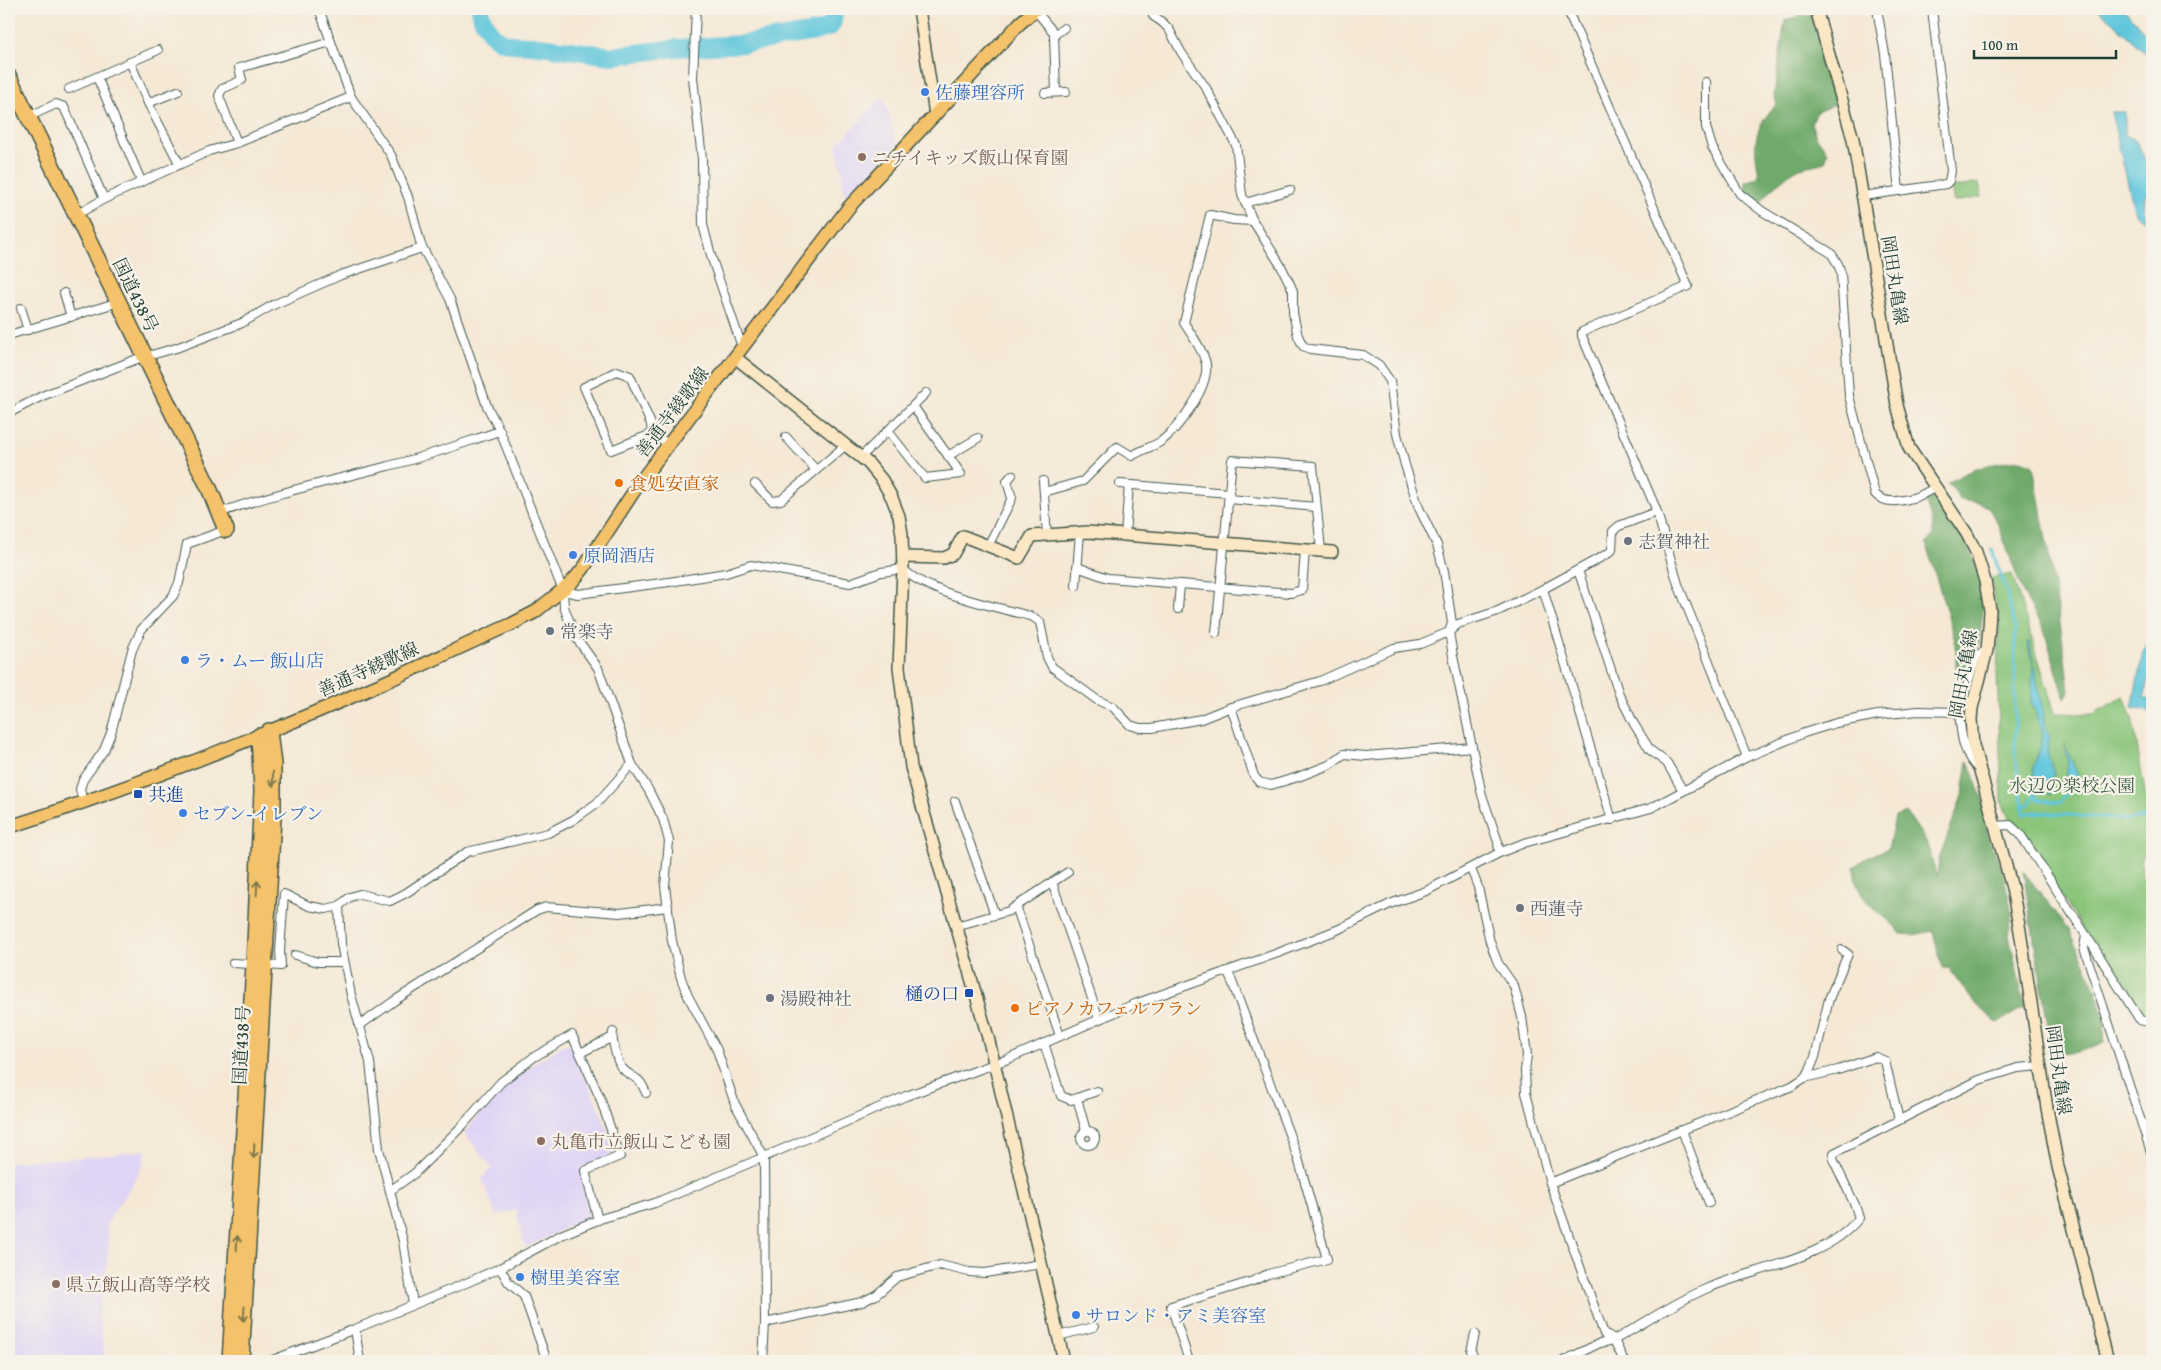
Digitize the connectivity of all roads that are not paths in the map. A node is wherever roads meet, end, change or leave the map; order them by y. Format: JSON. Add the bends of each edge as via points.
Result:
{"nodes":[{"id":1,"x":319,"y":9,"type":"edge"},
{"id":2,"x":696,"y":9,"type":"edge"},
{"id":3,"x":919,"y":9,"type":"edge"},
{"id":4,"x":1036,"y":9,"type":"edge"},
{"id":5,"x":1152,"y":9,"type":"edge"},
{"id":6,"x":1567,"y":9,"type":"edge"},
{"id":7,"x":1816,"y":9,"type":"edge"},
{"id":8,"x":1877,"y":9,"type":"edge"},
{"id":9,"x":1932,"y":9,"type":"edge"},
{"id":10,"x":1064,"y":28,"type":"dead end"},
{"id":11,"x":1055,"y":34,"type":"junction"},
{"id":12,"x":331,"y":42,"type":"junction"},
{"id":13,"x":158,"y":50,"type":"dead end"},
{"id":14,"x":130,"y":62,"type":"junction"},
{"id":15,"x":9,"y":77,"type":"edge"},
{"id":16,"x":97,"y":77,"type":"junction"},
{"id":17,"x":1706,"y":82,"type":"dead end"},
{"id":18,"x":69,"y":89,"type":"dead end"},
{"id":19,"x":178,"y":91,"type":"dead end"},
{"id":20,"x":1056,"y":92,"type":"junction"},
{"id":21,"x":1066,"y":92,"type":"dead end"},
{"id":22,"x":1045,"y":93,"type":"dead end"},
{"id":23,"x":351,"y":97,"type":"junction"},
{"id":24,"x":148,"y":103,"type":"junction"},
{"id":25,"x":935,"y":114,"type":"junction"},
{"id":26,"x":28,"y":117,"type":"junction"},
{"id":27,"x":237,"y":143,"type":"junction"},
{"id":28,"x":179,"y":163,"type":"junction"},
{"id":29,"x":141,"y":181,"type":"junction"},
{"id":30,"x":1290,"y":190,"type":"dead end"},
{"id":31,"x":1900,"y":191,"type":"junction"},
{"id":32,"x":1864,"y":196,"type":"junction"},
{"id":33,"x":104,"y":199,"type":"junction"},
{"id":34,"x":1245,"y":202,"type":"junction"},
{"id":35,"x":1202,"y":213,"type":"dead end"},
{"id":36,"x":76,"y":215,"type":"junction"},
{"id":37,"x":1210,"y":215,"type":"junction"},
{"id":38,"x":1253,"y":220,"type":"junction"},
{"id":39,"x":422,"y":248,"type":"junction"},
{"id":40,"x":64,"y":293,"type":"dead end"},
{"id":41,"x":119,"y":302,"type":"junction"},
{"id":42,"x":21,"y":308,"type":"dead end"},
{"id":43,"x":71,"y":317,"type":"junction"},
{"id":44,"x":28,"y":330,"type":"junction"},
{"id":45,"x":9,"y":335,"type":"edge"},
{"id":46,"x":739,"y":352,"type":"junction"},
{"id":47,"x":145,"y":356,"type":"junction"},
{"id":48,"x":926,"y":393,"type":"dead end"},
{"id":49,"x":1196,"y":398,"type":"junction"},
{"id":50,"x":1203,"y":403,"type":"dead end"},
{"id":51,"x":913,"y":406,"type":"junction"},
{"id":52,"x":9,"y":413,"type":"edge"},
{"id":53,"x":500,"y":431,"type":"junction"},
{"id":54,"x":888,"y":431,"type":"junction"},
{"id":55,"x":1170,"y":432,"type":"junction"},
{"id":56,"x":652,"y":434,"type":"junction"},
{"id":57,"x":786,"y":437,"type":"dead end"},
{"id":58,"x":1177,"y":437,"type":"dead end"},
{"id":59,"x":978,"y":438,"type":"dead end"},
{"id":60,"x":669,"y":444,"type":"junction"},
{"id":61,"x":846,"y":444,"type":"junction"},
{"id":62,"x":948,"y":456,"type":"junction"},
{"id":63,"x":861,"y":458,"type":"junction"},
{"id":64,"x":816,"y":470,"type":"junction"},
{"id":65,"x":1012,"y":476,"type":"dead end"},
{"id":66,"x":1043,"y":481,"type":"dead end"},
{"id":67,"x":755,"y":484,"type":"dead end"},
{"id":68,"x":1120,"y":484,"type":"dead end"},
{"id":69,"x":1129,"y":485,"type":"junction"},
{"id":70,"x":1936,"y":486,"type":"junction"},
{"id":71,"x":1044,"y":492,"type":"junction"},
{"id":72,"x":1229,"y":496,"type":"junction"},
{"id":73,"x":1316,"y":507,"type":"junction"},
{"id":74,"x":1656,"y":512,"type":"junction"},
{"id":75,"x":219,"y":513,"type":"junction"},
{"id":76,"x":226,"y":530,"type":"joint"},
{"id":77,"x":1080,"y":532,"type":"junction"},
{"id":78,"x":1047,"y":535,"type":"junction"},
{"id":79,"x":1125,"y":535,"type":"junction"},
{"id":80,"x":1225,"y":543,"type":"junction"},
{"id":81,"x":988,"y":546,"type":"junction"},
{"id":82,"x":1306,"y":550,"type":"junction"},
{"id":83,"x":1326,"y":551,"type":"joint"},
{"id":84,"x":903,"y":557,"type":"junction"},
{"id":85,"x":1078,"y":568,"type":"junction"},
{"id":86,"x":903,"y":569,"type":"junction"},
{"id":87,"x":1578,"y":570,"type":"junction"},
{"id":88,"x":1180,"y":584,"type":"junction"},
{"id":89,"x":1076,"y":586,"type":"dead end"},
{"id":90,"x":1220,"y":587,"type":"junction"},
{"id":91,"x":1543,"y":589,"type":"junction"},
{"id":92,"x":563,"y":591,"type":"junction"},
{"id":93,"x":1178,"y":609,"type":"dead end"},
{"id":94,"x":1449,"y":632,"type":"junction"},
{"id":95,"x":1216,"y":633,"type":"dead end"},
{"id":96,"x":1986,"y":655,"type":"junction"},
{"id":97,"x":1231,"y":707,"type":"junction"},
{"id":98,"x":1960,"y":712,"type":"junction"},
{"id":99,"x":264,"y":733,"type":"junction"},
{"id":100,"x":1472,"y":747,"type":"junction"},
{"id":101,"x":1748,"y":756,"type":"junction"},
{"id":102,"x":632,"y":764,"type":"junction"},
{"id":103,"x":1979,"y":771,"type":"junction"},
{"id":104,"x":1683,"y":791,"type":"junction"},
{"id":105,"x":955,"y":801,"type":"dead end"},
{"id":106,"x":83,"y":802,"type":"junction"},
{"id":107,"x":1612,"y":820,"type":"junction"},
{"id":108,"x":1995,"y":826,"type":"junction"},
{"id":109,"x":9,"y":827,"type":"edge"},
{"id":110,"x":1500,"y":853,"type":"junction"},
{"id":111,"x":1471,"y":869,"type":"junction"},
{"id":112,"x":1068,"y":872,"type":"dead end"},
{"id":113,"x":1052,"y":882,"type":"junction"},
{"id":114,"x":339,"y":906,"type":"junction"},
{"id":115,"x":1016,"y":906,"type":"junction"},
{"id":116,"x":668,"y":907,"type":"junction"},
{"id":117,"x":995,"y":915,"type":"junction"},
{"id":118,"x":956,"y":926,"type":"junction"},
{"id":119,"x":2086,"y":935,"type":"junction"},
{"id":120,"x":1842,"y":950,"type":"dead end"},
{"id":121,"x":295,"y":955,"type":"dead end"},
{"id":122,"x":344,"y":962,"type":"junction"},
{"id":123,"x":233,"y":963,"type":"dead end"},
{"id":124,"x":259,"y":966,"type":"junction"},
{"id":125,"x":1228,"y":971,"type":"junction"},
{"id":126,"x":1099,"y":1019,"type":"junction"},
{"id":127,"x":2152,"y":1024,"type":"edge"},
{"id":128,"x":359,"y":1026,"type":"junction"},
{"id":129,"x":1060,"y":1036,"type":"junction"},
{"id":130,"x":1044,"y":1043,"type":"junction"},
{"id":131,"x":580,"y":1053,"type":"junction"},
{"id":132,"x":995,"y":1064,"type":"junction"},
{"id":133,"x":2040,"y":1066,"type":"junction"},
{"id":134,"x":1804,"y":1078,"type":"junction"},
{"id":135,"x":1098,"y":1092,"type":"dead end"},
{"id":136,"x":646,"y":1093,"type":"dead end"},
{"id":137,"x":1077,"y":1098,"type":"junction"},
{"id":138,"x":1899,"y":1120,"type":"junction"},
{"id":139,"x":1682,"y":1130,"type":"junction"},
{"id":140,"x":1086,"y":1131,"type":"dead end"},
{"id":141,"x":2152,"y":1155,"type":"edge"},
{"id":142,"x":764,"y":1157,"type":"junction"},
{"id":143,"x":1550,"y":1183,"type":"junction"},
{"id":144,"x":391,"y":1190,"type":"junction"},
{"id":145,"x":1709,"y":1203,"type":"dead end"},
{"id":146,"x":598,"y":1220,"type":"junction"},
{"id":147,"x":1041,"y":1264,"type":"junction"},
{"id":148,"x":500,"y":1268,"type":"junction"},
{"id":149,"x":413,"y":1304,"type":"junction"},
{"id":150,"x":765,"y":1323,"type":"junction"},
{"id":151,"x":1094,"y":1327,"type":"dead end"},
{"id":152,"x":355,"y":1329,"type":"junction"},
{"id":153,"x":1475,"y":1334,"type":"dead end"},
{"id":154,"x":1058,"y":1336,"type":"junction"},
{"id":155,"x":1614,"y":1340,"type":"junction"},
{"id":156,"x":1573,"y":1359,"type":"edge"},
{"id":157,"x":230,"y":1361,"type":"edge"},
{"id":158,"x":241,"y":1361,"type":"edge"},
{"id":159,"x":270,"y":1361,"type":"edge"},
{"id":160,"x":360,"y":1361,"type":"edge"},
{"id":161,"x":547,"y":1361,"type":"edge"},
{"id":162,"x":764,"y":1361,"type":"edge"},
{"id":163,"x":1064,"y":1361,"type":"edge"},
{"id":164,"x":1189,"y":1361,"type":"edge"},
{"id":165,"x":1475,"y":1361,"type":"edge"},
{"id":166,"x":1563,"y":1361,"type":"edge"},
{"id":167,"x":1624,"y":1361,"type":"edge"},
{"id":168,"x":2107,"y":1361,"type":"edge"}],
"edges":[{"from":1,"to":12,"type":"street"},
{"from":2,"to":46,"type":"street","via":[[693,78],[702,159],[703,225]]},
{"from":3,"to":25,"type":"street"},
{"from":4,"to":11,"type":"street"},
{"from":4,"to":25,"type":"main road","name":"善通寺綾歌線"},
{"from":5,"to":34,"type":"street","via":[[1153,16],[1169,29],[1227,126],[1236,145],[1238,177]]},
{"from":6,"to":74,"type":"street","via":[[1688,286],[1582,332]]},
{"from":7,"to":32,"type":"street","name":"岡田丸亀線","via":[[1853,138]]},
{"from":8,"to":31,"type":"street"},
{"from":9,"to":31,"type":"street","via":[[1951,171],[1946,184]]},
{"from":10,"to":11,"type":"street"},
{"from":11,"to":20,"type":"street"},
{"from":12,"to":23,"type":"street"},
{"from":12,"to":27,"type":"street","via":[[239,68],[242,80],[222,89],[219,96]]},
{"from":13,"to":14,"type":"street"},
{"from":14,"to":16,"type":"street"},
{"from":14,"to":24,"type":"street"},
{"from":15,"to":26,"type":"highway","name":"国道438号"},
{"from":16,"to":18,"type":"street"},
{"from":16,"to":29,"type":"street"},
{"from":17,"to":70,"type":"street","via":[[1706,127],[1712,147],[1740,194],[1831,253],[1838,264],[1849,396],[1875,494],[1889,501],[1900,500]]},
{"from":19,"to":24,"type":"street"},
{"from":20,"to":21,"type":"street"},
{"from":20,"to":22,"type":"street"},
{"from":23,"to":27,"type":"street"},
{"from":23,"to":39,"type":"street","via":[[391,155],[408,197]]},
{"from":24,"to":28,"type":"street"},
{"from":25,"to":46,"type":"main road","name":"善通寺綾歌線","via":[[849,206]]},
{"from":26,"to":33,"type":"street","via":[[56,104],[64,107]]},
{"from":26,"to":36,"type":"highway","name":"国道438号"},
{"from":27,"to":28,"type":"street"},
{"from":28,"to":29,"type":"street"},
{"from":29,"to":33,"type":"street"},
{"from":30,"to":34,"type":"street"},
{"from":31,"to":32,"type":"street"},
{"from":32,"to":70,"type":"street","name":"岡田丸亀線","via":[[1896,405],[1909,448]]},
{"from":33,"to":36,"type":"street"},
{"from":34,"to":38,"type":"street"},
{"from":35,"to":37,"type":"street"},
{"from":36,"to":41,"type":"highway","name":"国道438号"},
{"from":37,"to":38,"type":"street"},
{"from":37,"to":49,"type":"street","via":[[1202,268],[1191,311],[1184,323],[1206,362],[1205,381]]},
{"from":38,"to":94,"type":"street","via":[[1293,291],[1293,313],[1303,346],[1363,355],[1379,365],[1390,381],[1405,465],[1444,571],[1452,623]]},
{"from":39,"to":47,"type":"street","via":[[342,275],[273,305],[242,323]]},
{"from":39,"to":53,"type":"street","via":[[450,299],[487,406]]},
{"from":40,"to":43,"type":"street"},
{"from":41,"to":43,"type":"street"},
{"from":41,"to":47,"type":"highway","name":"国道438号"},
{"from":42,"to":44,"type":"street"},
{"from":43,"to":44,"type":"street"},
{"from":44,"to":45,"type":"street"},
{"from":46,"to":60,"type":"main road","name":"善通寺綾歌線"},
{"from":46,"to":61,"type":"street"},
{"from":47,"to":52,"type":"street","via":[[42,396]]},
{"from":47,"to":75,"type":"highway","name":"国道438号"},
{"from":48,"to":51,"type":"street"},
{"from":49,"to":50,"type":"street"},
{"from":49,"to":55,"type":"street"},
{"from":51,"to":54,"type":"street"},
{"from":51,"to":62,"type":"street"},
{"from":53,"to":75,"type":"street","via":[[389,466],[257,499]]},
{"from":53,"to":92,"type":"street"},
{"from":54,"to":62,"type":"street","via":[[925,478],[960,474]]},
{"from":54,"to":63,"type":"street"},
{"from":55,"to":58,"type":"street"},
{"from":55,"to":71,"type":"street","via":[[1160,442],[1132,456],[1117,447],[1083,481]]},
{"from":56,"to":56,"type":"street","via":[[651,424],[630,376],[617,371],[584,387],[611,450]]},
{"from":56,"to":60,"type":"street"},
{"from":57,"to":64,"type":"street"},
{"from":59,"to":62,"type":"street"},
{"from":60,"to":92,"type":"main road","name":"善通寺綾歌線","via":[[583,569]]},
{"from":61,"to":63,"type":"street"},
{"from":61,"to":64,"type":"street"},
{"from":63,"to":84,"type":"street","via":[[882,480],[892,498],[899,516]]},
{"from":64,"to":67,"type":"street","via":[[781,500],[772,501]]},
{"from":65,"to":81,"type":"street","via":[[1008,481],[1012,498]]},
{"from":66,"to":71,"type":"street"},
{"from":68,"to":69,"type":"street"},
{"from":69,"to":72,"type":"street"},
{"from":69,"to":79,"type":"street"},
{"from":70,"to":96,"type":"street","name":"岡田丸亀線","via":[[1967,534],[1982,570],[1990,610]]},
{"from":71,"to":78,"type":"street"},
{"from":72,"to":73,"type":"street"},
{"from":72,"to":73,"type":"street","via":[[1232,460],[1312,466]]},
{"from":72,"to":80,"type":"street"},
{"from":73,"to":83,"type":"street"},
{"from":74,"to":87,"type":"street","via":[[1619,526],[1613,531],[1612,550]]},
{"from":74,"to":101,"type":"street","via":[[1678,584]]},
{"from":75,"to":76,"type":"highway","name":"国道438号"},
{"from":76,"to":106,"type":"street","via":[[187,544],[173,596],[140,630],[111,733],[80,789]]},
{"from":77,"to":78,"type":"street"},
{"from":77,"to":79,"type":"street"},
{"from":77,"to":85,"type":"street"},
{"from":78,"to":81,"type":"street","via":[[1032,536],[1019,558]]},
{"from":79,"to":80,"type":"street"},
{"from":80,"to":82,"type":"street"},
{"from":80,"to":90,"type":"street"},
{"from":81,"to":84,"type":"street","via":[[963,536],[952,554],[944,558]]},
{"from":82,"to":83,"type":"street"},
{"from":82,"to":90,"type":"street","via":[[1302,590],[1291,593]]},
{"from":84,"to":86,"type":"street"},
{"from":85,"to":88,"type":"street","via":[[1108,578]]},
{"from":85,"to":89,"type":"street"},
{"from":86,"to":92,"type":"street","via":[[881,572],[850,583],[751,565],[726,573],[669,582],[578,594]]},
{"from":86,"to":97,"type":"street","via":[[911,577],[950,594],[1033,617],[1040,622],[1052,666],[1097,700],[1113,707],[1130,725],[1140,728],[1169,726],[1201,719]]},
{"from":86,"to":118,"type":"street","via":[[899,668],[911,767]]},
{"from":87,"to":91,"type":"street"},
{"from":87,"to":104,"type":"street","via":[[1620,694],[1634,724],[1650,750],[1667,763]]},
{"from":88,"to":90,"type":"street"},
{"from":88,"to":93,"type":"street"},
{"from":90,"to":95,"type":"street"},
{"from":91,"to":94,"type":"street","via":[[1498,611],[1458,624]]},
{"from":91,"to":107,"type":"street"},
{"from":92,"to":99,"type":"main road","name":"善通寺綾歌線","via":[[512,624]]},
{"from":92,"to":102,"type":"street","via":[[564,607],[575,636],[598,668]]},
{"from":94,"to":97,"type":"street","via":[[1420,644],[1394,648],[1320,681]]},
{"from":94,"to":100,"type":"street"},
{"from":96,"to":98,"type":"street","via":[[1976,656]]},
{"from":96,"to":103,"type":"street","name":"岡田丸亀線","via":[[1971,719]]},
{"from":97,"to":100,"type":"street","via":[[1254,776],[1259,782],[1271,785],[1329,765],[1344,754],[1366,756]]},
{"from":98,"to":101,"type":"street","via":[[1878,714],[1804,733]]},
{"from":98,"to":103,"type":"street","via":[[1962,740],[1968,758]]},
{"from":99,"to":106,"type":"main road","name":"善通寺綾歌線"},
{"from":99,"to":124,"type":"highway","name":"国道438号","via":[[273,764],[273,818]]},
{"from":100,"to":110,"type":"street"},
{"from":101,"to":104,"type":"street"},
{"from":102,"to":114,"type":"street","via":[[597,803],[548,833],[467,852],[390,901],[360,894]]},
{"from":102,"to":116,"type":"street","via":[[657,805],[668,831],[665,886]]},
{"from":103,"to":108,"type":"street","name":"岡田丸亀線"},
{"from":104,"to":107,"type":"street","via":[[1651,808]]},
{"from":105,"to":117,"type":"street"},
{"from":106,"to":109,"type":"main road","name":"善通寺綾歌線"},
{"from":107,"to":110,"type":"street","via":[[1560,832]]},
{"from":108,"to":119,"type":"street","via":[[2010,825],[2020,834]]},
{"from":108,"to":133,"type":"street","name":"岡田丸亀線","via":[[2012,888]]},
{"from":110,"to":111,"type":"street"},
{"from":111,"to":125,"type":"street","via":[[1337,930]]},
{"from":111,"to":143,"type":"street","via":[[1490,942],[1498,963],[1514,986],[1522,1017],[1527,1055],[1526,1093]]},
{"from":112,"to":113,"type":"street"},
{"from":113,"to":115,"type":"street"},
{"from":113,"to":126,"type":"street"},
{"from":114,"to":122,"type":"street"},
{"from":114,"to":124,"type":"street","via":[[318,908],[284,894],[282,966]]},
{"from":115,"to":117,"type":"street"},
{"from":115,"to":129,"type":"street"},
{"from":116,"to":128,"type":"street","via":[[620,913],[546,907],[537,910]]},
{"from":116,"to":142,"type":"street","via":[[675,958],[688,996],[717,1050],[735,1104]]},
{"from":117,"to":118,"type":"street"},
{"from":118,"to":132,"type":"street"},
{"from":119,"to":127,"type":"street","via":[[2140,1020]]},
{"from":119,"to":141,"type":"street","via":[[2084,948]]},
{"from":120,"to":134,"type":"street","via":[[1848,954],[1829,1000],[1814,1057]]},
{"from":121,"to":122,"type":"street","via":[[318,962]]},
{"from":122,"to":128,"type":"street"},
{"from":123,"to":124,"type":"street"},
{"from":157,"to":124,"type":"highway","name":"国道438号","one_way":true},
{"from":124,"to":158,"type":"highway","name":"国道438号","one_way":true},
{"from":125,"to":126,"type":"street","via":[[1167,991]]},
{"from":125,"to":164,"type":"street","via":[[1295,1149],[1327,1258],[1171,1306]]},
{"from":126,"to":129,"type":"street"},
{"from":128,"to":144,"type":"street","via":[[370,1062],[380,1149]]},
{"from":129,"to":130,"type":"street"},
{"from":130,"to":132,"type":"street"},
{"from":130,"to":137,"type":"street","via":[[1061,1096],[1071,1100]]},
{"from":131,"to":136,"type":"street","via":[[612,1035],[621,1067],[642,1082]]},
{"from":131,"to":144,"type":"street","via":[[572,1035],[534,1057],[501,1082],[415,1173]]},
{"from":131,"to":146,"type":"street","via":[[620,1156],[585,1171]]},
{"from":132,"to":142,"type":"street","via":[[891,1102]]},
{"from":132,"to":147,"type":"street"},
{"from":133,"to":138,"type":"street","via":[[1992,1075]]},
{"from":133,"to":168,"type":"street","name":"岡田丸亀線","via":[[2058,1167]]},
{"from":134,"to":138,"type":"street","via":[[1876,1057],[1885,1061]]},
{"from":134,"to":139,"type":"street","via":[[1792,1086]]},
{"from":135,"to":137,"type":"street"},
{"from":137,"to":140,"type":"street"},
{"from":138,"to":155,"type":"street","via":[[1834,1153],[1833,1159],[1859,1218],[1849,1230],[1800,1256],[1708,1288]]},
{"from":139,"to":143,"type":"street"},
{"from":139,"to":145,"type":"street"},
{"from":142,"to":146,"type":"street","via":[[655,1203]]},
{"from":142,"to":150,"type":"street"},
{"from":143,"to":155,"type":"street","via":[[1604,1334]]},
{"from":144,"to":149,"type":"street"},
{"from":146,"to":148,"type":"street","via":[[561,1235]]},
{"from":147,"to":150,"type":"street","via":[[986,1273],[940,1265],[897,1277],[862,1302]]},
{"from":147,"to":154,"type":"street"},
{"from":148,"to":149,"type":"street"},
{"from":148,"to":161,"type":"street","via":[[524,1296]]},
{"from":149,"to":152,"type":"street"},
{"from":150,"to":162,"type":"street"},
{"from":151,"to":154,"type":"street"},
{"from":152,"to":159,"type":"street"},
{"from":152,"to":160,"type":"street"},
{"from":153,"to":165,"type":"street","via":[[1471,1351]]},
{"from":154,"to":163,"type":"street"},
{"from":155,"to":156,"type":"street"},
{"from":155,"to":167,"type":"street"},
{"from":156,"to":166,"type":"street"}]}
